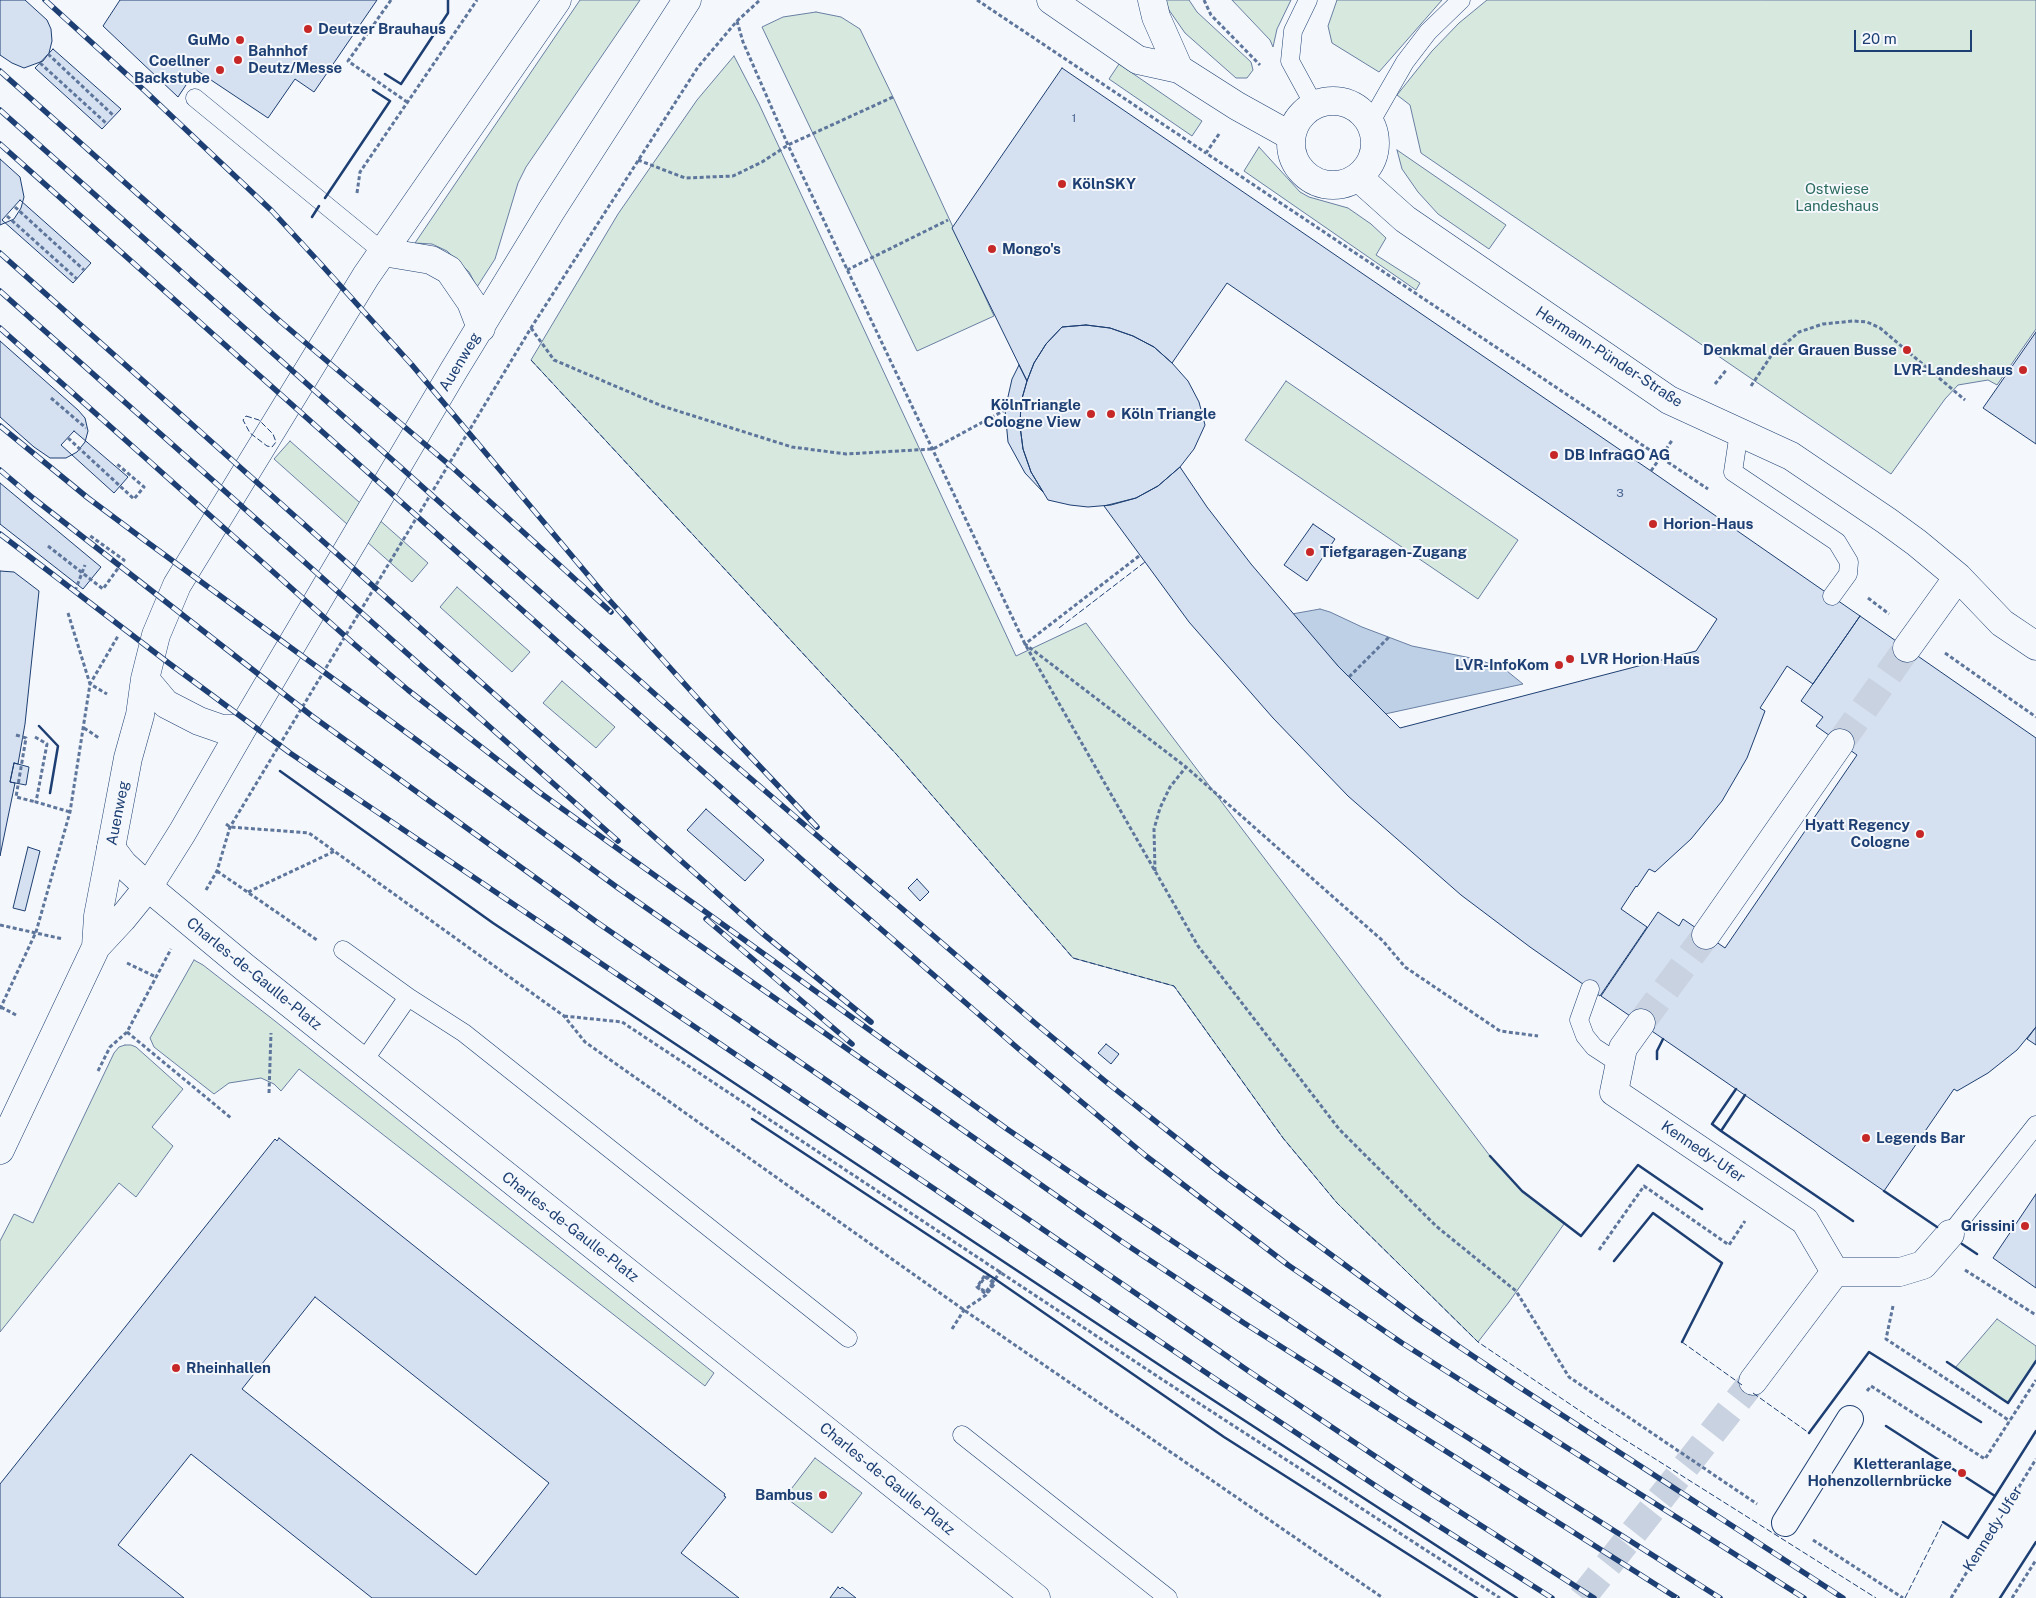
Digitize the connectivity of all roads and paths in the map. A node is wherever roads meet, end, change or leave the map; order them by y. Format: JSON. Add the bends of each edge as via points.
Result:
{"nodes":[{"id":1,"x":390,"y":0,"type":"edge"},
{"id":2,"x":477,"y":0,"type":"edge"},
{"id":3,"x":557,"y":0,"type":"edge"},
{"id":4,"x":687,"y":0,"type":"edge"},
{"id":5,"x":760,"y":0,"type":"edge"},
{"id":6,"x":976,"y":0,"type":"edge"},
{"id":7,"x":1052,"y":0,"type":"edge"},
{"id":8,"x":1152,"y":0,"type":"edge"},
{"id":9,"x":1204,"y":0,"type":"edge"},
{"id":10,"x":1308,"y":0,"type":"edge"},
{"id":11,"x":1461,"y":0,"type":"edge"},
{"id":12,"x":737,"y":21,"type":"junction"},
{"id":13,"x":48,"y":54,"type":"dead end"},
{"id":14,"x":40,"y":64,"type":"dead end"},
{"id":15,"x":1180,"y":69,"type":"junction"},
{"id":16,"x":893,"y":97,"type":"dead end"},
{"id":17,"x":194,"y":98,"type":"dead end"},
{"id":18,"x":407,"y":102,"type":"junction"},
{"id":19,"x":1314,"y":105,"type":"junction"},
{"id":20,"x":1237,"y":106,"type":"junction"},
{"id":21,"x":114,"y":116,"type":"dead end"},
{"id":22,"x":1370,"y":123,"type":"junction"},
{"id":23,"x":107,"y":124,"type":"dead end"},
{"id":24,"x":1291,"y":136,"type":"junction"},
{"id":25,"x":788,"y":145,"type":"junction"},
{"id":26,"x":1206,"y":153,"type":"junction"},
{"id":27,"x":638,"y":160,"type":"junction"},
{"id":28,"x":1358,"y":177,"type":"junction"},
{"id":29,"x":15,"y":207,"type":"dead end"},
{"id":30,"x":7,"y":216,"type":"dead end"},
{"id":31,"x":948,"y":220,"type":"dead end"},
{"id":32,"x":352,"y":226,"type":"junction"},
{"id":33,"x":383,"y":252,"type":"junction"},
{"id":34,"x":84,"y":270,"type":"dead end"},
{"id":35,"x":847,"y":270,"type":"junction"},
{"id":36,"x":77,"y":279,"type":"dead end"},
{"id":37,"x":481,"y":328,"type":"junction"},
{"id":38,"x":531,"y":328,"type":"junction"},
{"id":39,"x":1751,"y":386,"type":"dead end"},
{"id":40,"x":51,"y":398,"type":"dead end"},
{"id":41,"x":1965,"y":400,"type":"dead end"},
{"id":42,"x":1005,"y":410,"type":"dead end"},
{"id":43,"x":86,"y":428,"type":"dead end"},
{"id":44,"x":1739,"y":432,"type":"junction"},
{"id":45,"x":68,"y":438,"type":"dead end"},
{"id":46,"x":932,"y":449,"type":"junction"},
{"id":47,"x":117,"y":464,"type":"dead end"},
{"id":48,"x":1716,"y":495,"type":"dead end"},
{"id":49,"x":89,"y":535,"type":"dead end"},
{"id":50,"x":48,"y":546,"type":"dead end"},
{"id":51,"x":1139,"y":556,"type":"dead end"},
{"id":52,"x":84,"y":565,"type":"dead end"},
{"id":53,"x":1958,"y":577,"type":"junction"},
{"id":54,"x":1843,"y":580,"type":"junction"},
{"id":55,"x":75,"y":591,"type":"dead end"},
{"id":56,"x":1832,"y":596,"type":"dead end"},
{"id":57,"x":68,"y":613,"type":"dead end"},
{"id":58,"x":1389,"y":637,"type":"dead end"},
{"id":59,"x":1912,"y":641,"type":"junction"},
{"id":60,"x":1025,"y":644,"type":"junction"},
{"id":61,"x":2036,"y":646,"type":"edge"},
{"id":62,"x":110,"y":651,"type":"dead end"},
{"id":63,"x":1349,"y":677,"type":"dead end"},
{"id":64,"x":146,"y":680,"type":"junction"},
{"id":65,"x":90,"y":684,"type":"junction"},
{"id":66,"x":2036,"y":717,"type":"edge"},
{"id":67,"x":242,"y":729,"type":"junction"},
{"id":68,"x":16,"y":735,"type":"dead end"},
{"id":69,"x":35,"y":737,"type":"dead end"},
{"id":70,"x":1840,"y":743,"type":"tunnel mouth"},
{"id":71,"x":1186,"y":767,"type":"junction"},
{"id":72,"x":36,"y":802,"type":"junction"},
{"id":73,"x":70,"y":812,"type":"junction"},
{"id":74,"x":230,"y":827,"type":"junction"},
{"id":75,"x":110,"y":848,"type":"junction"},
{"id":76,"x":335,"y":851,"type":"junction"},
{"id":77,"x":217,"y":871,"type":"junction"},
{"id":78,"x":1155,"y":872,"type":"junction"},
{"id":79,"x":148,"y":886,"type":"junction"},
{"id":80,"x":248,"y":892,"type":"junction"},
{"id":81,"x":187,"y":920,"type":"junction"},
{"id":82,"x":0,"y":925,"type":"edge"},
{"id":83,"x":36,"y":932,"type":"junction"},
{"id":84,"x":1706,"y":935,"type":"tunnel mouth"},
{"id":85,"x":96,"y":947,"type":"junction"},
{"id":86,"x":343,"y":950,"type":"joint"},
{"id":87,"x":1590,"y":989,"type":"dead end"},
{"id":88,"x":273,"y":990,"type":"junction"},
{"id":89,"x":408,"y":997,"type":"junction"},
{"id":90,"x":0,"y":1008,"type":"edge"},
{"id":91,"x":16,"y":1014,"type":"dead end"},
{"id":92,"x":564,"y":1016,"type":"junction"},
{"id":93,"x":1641,"y":1024,"type":"tunnel mouth"},
{"id":94,"x":127,"y":1032,"type":"junction"},
{"id":95,"x":1538,"y":1036,"type":"dead end"},
{"id":96,"x":363,"y":1062,"type":"junction"},
{"id":97,"x":1620,"y":1064,"type":"junction"},
{"id":98,"x":98,"y":1071,"type":"dead end"},
{"id":99,"x":269,"y":1093,"type":"dead end"},
{"id":100,"x":231,"y":1118,"type":"dead end"},
{"id":101,"x":2036,"y":1125,"type":"edge"},
{"id":102,"x":0,"y":1150,"type":"edge"},
{"id":103,"x":1763,"y":1193,"type":"junction"},
{"id":104,"x":1943,"y":1242,"type":"junction"},
{"id":105,"x":1599,"y":1250,"type":"dead end"},
{"id":106,"x":1001,"y":1271,"type":"junction"},
{"id":107,"x":1835,"y":1272,"type":"junction"},
{"id":108,"x":1900,"y":1272,"type":"junction"},
{"id":109,"x":964,"y":1310,"type":"junction"},
{"id":110,"x":2036,"y":1315,"type":"edge"},
{"id":111,"x":952,"y":1329,"type":"dead end"},
{"id":112,"x":848,"y":1338,"type":"dead end"},
{"id":113,"x":1753,"y":1380,"type":"tunnel mouth"},
{"id":114,"x":2036,"y":1380,"type":"edge"},
{"id":115,"x":1902,"y":1405,"type":"dead end"},
{"id":116,"x":1850,"y":1419,"type":"dead end"},
{"id":117,"x":2010,"y":1421,"type":"junction"},
{"id":118,"x":962,"y":1434,"type":"dead end"},
{"id":119,"x":2036,"y":1459,"type":"edge"},
{"id":120,"x":1785,"y":1523,"type":"junction"},
{"id":121,"x":2036,"y":1560,"type":"edge"},
{"id":122,"x":1036,"y":1598,"type":"edge"},
{"id":123,"x":1168,"y":1598,"type":"edge"},
{"id":124,"x":1383,"y":1598,"type":"edge"},
{"id":125,"x":1500,"y":1598,"type":"edge"},
{"id":126,"x":1903,"y":1598,"type":"edge"},
{"id":127,"x":1951,"y":1598,"type":"edge"},
{"id":128,"x":2012,"y":1598,"type":"edge"}],
"edges":[{"from":1,"to":18,"type":"path","via":[[348,61]]},
{"from":2,"to":18,"type":"path"},
{"from":3,"to":33,"type":"street","name":"Auenweg"},
{"from":4,"to":37,"type":"street","name":"Auenweg","via":[[551,211]]},
{"from":5,"to":12,"type":"path"},
{"from":6,"to":26,"type":"path"},
{"from":7,"to":15,"type":"street","via":[[1138,60]]},
{"from":8,"to":15,"type":"street","via":[[1156,17]]},
{"from":9,"to":20,"type":"path","via":[[1211,15],[1265,70]]},
{"from":10,"to":19,"type":"lane","via":[[1293,31],[1290,61]]},
{"from":11,"to":22,"type":"lane","via":[[1428,32],[1405,62]]},
{"from":12,"to":25,"type":"path"},
{"from":12,"to":27,"type":"path","via":[[698,67]]},
{"from":13,"to":21,"type":"path"},
{"from":14,"to":23,"type":"path"},
{"from":15,"to":20,"type":"street"},
{"from":16,"to":25,"type":"path"},
{"from":17,"to":32,"type":"lane"},
{"from":18,"to":32,"type":"path","via":[[360,172]]},
{"from":19,"to":22,"type":"street","via":[[1336,101],[1350,105]]},
{"from":19,"to":24,"type":"street","via":[[1303,113]]},
{"from":20,"to":24,"type":"street"},
{"from":20,"to":26,"type":"path"},
{"from":22,"to":28,"type":"street","via":[[1375,146],[1367,168]]},
{"from":24,"to":28,"type":"street","via":[[1296,164],[1305,175],[1331,186],[1346,184]]},
{"from":25,"to":27,"type":"path","via":[[733,176],[685,178]]},
{"from":25,"to":35,"type":"path"},
{"from":26,"to":48,"type":"path"},
{"from":27,"to":38,"type":"path"},
{"from":28,"to":44,"type":"street","name":"Hermann-Pünder-Straße","via":[[1405,219],[1668,400]]},
{"from":29,"to":34,"type":"path"},
{"from":30,"to":36,"type":"path"},
{"from":31,"to":35,"type":"path"},
{"from":32,"to":33,"type":"lane"},
{"from":33,"to":37,"type":"street","via":[[431,260],[450,270],[471,302]]},
{"from":33,"to":64,"type":"street","name":"Auenweg","via":[[177,585],[156,635]]},
{"from":35,"to":46,"type":"path"},
{"from":37,"to":67,"type":"street","name":"Auenweg"},
{"from":38,"to":46,"type":"path","via":[[554,360],[662,406],[792,446],[846,454]]},
{"from":38,"to":74,"type":"path"},
{"from":39,"to":41,"type":"path","via":[[1772,356],[1799,332],[1823,324],[1853,321],[1868,322],[1880,328]]},
{"from":40,"to":43,"type":"path"},
{"from":42,"to":46,"type":"path"},
{"from":44,"to":53,"type":"street","name":"Hermann-Pünder-Straße","via":[[1791,456],[1902,532]]},
{"from":44,"to":54,"type":"lane","via":[[1733,472],[1837,542],[1849,562],[1848,574]]},
{"from":45,"to":47,"type":"path","via":[[134,499],[144,487]]},
{"from":46,"to":60,"type":"path"},
{"from":49,"to":50,"type":"path","via":[[124,560],[103,589]]},
{"from":51,"to":60,"type":"path"},
{"from":52,"to":55,"type":"path"},
{"from":53,"to":59,"type":"street"},
{"from":53,"to":61,"type":"street","name":"Hermann-Pünder-Straße","via":[[2002,623]]},
{"from":54,"to":56,"type":"lane"},
{"from":54,"to":59,"type":"path"},
{"from":57,"to":65,"type":"path"},
{"from":58,"to":63,"type":"path"},
{"from":59,"to":66,"type":"path"},
{"from":60,"to":71,"type":"path"},
{"from":60,"to":78,"type":"path"},
{"from":62,"to":65,"type":"path"},
{"from":64,"to":67,"type":"street","via":[[166,704],[199,721],[222,729]]},
{"from":64,"to":75,"type":"street","name":"Auenweg"},
{"from":65,"to":73,"type":"path"},
{"from":67,"to":79,"type":"street","name":"Auenweg"},
{"from":68,"to":72,"type":"path","via":[[26,738],[16,797]]},
{"from":69,"to":72,"type":"path","via":[[47,744]]},
{"from":70,"to":84,"type":"street"},
{"from":71,"to":78,"type":"path","via":[[1170,787],[1160,808],[1154,829]]},
{"from":71,"to":95,"type":"path","via":[[1383,941],[1405,967],[1500,1031]]},
{"from":72,"to":73,"type":"path"},
{"from":73,"to":83,"type":"path"},
{"from":74,"to":76,"type":"path","via":[[309,833]]},
{"from":74,"to":77,"type":"path"},
{"from":75,"to":79,"type":"street","name":"Charles-de-Gaulle-Platz"},
{"from":75,"to":85,"type":"street","name":"Auenweg"},
{"from":76,"to":80,"type":"path"},
{"from":76,"to":92,"type":"path"},
{"from":77,"to":80,"type":"path"},
{"from":77,"to":81,"type":"path"},
{"from":78,"to":120,"type":"path","via":[[1198,946],[1339,1129],[1436,1226],[1516,1291],[1569,1377]]},
{"from":79,"to":81,"type":"street","name":"Charles-de-Gaulle-Platz"},
{"from":79,"to":85,"type":"street","name":"Auenweg"},
{"from":80,"to":86,"type":"path","via":[[324,945]]},
{"from":81,"to":88,"type":"street","name":"Charles-de-Gaulle-Platz"},
{"from":81,"to":94,"type":"path"},
{"from":82,"to":83,"type":"path"},
{"from":83,"to":85,"type":"path"},
{"from":83,"to":90,"type":"path"},
{"from":85,"to":102,"type":"street","name":"Auenweg"},
{"from":86,"to":89,"type":"lane"},
{"from":87,"to":97,"type":"lane","via":[[1579,1020],[1585,1036],[1594,1047]]},
{"from":88,"to":96,"type":"street","name":"Charles-de-Gaulle-Platz"},
{"from":88,"to":99,"type":"path"},
{"from":89,"to":96,"type":"lane"},
{"from":89,"to":112,"type":"lane","via":[[464,1032]]},
{"from":90,"to":91,"type":"path"},
{"from":92,"to":106,"type":"path","via":[[622,1022]]},
{"from":92,"to":109,"type":"path","via":[[584,1042]]},
{"from":93,"to":97,"type":"street","name":"Kennedy-Ufer","via":[[1623,1048]]},
{"from":94,"to":98,"type":"path","via":[[110,1047]]},
{"from":94,"to":100,"type":"path"},
{"from":96,"to":122,"type":"street","name":"Charles-de-Gaulle-Platz"},
{"from":97,"to":103,"type":"street","name":"Kennedy-Ufer","via":[[1614,1092]]},
{"from":101,"to":104,"type":"lane"},
{"from":103,"to":105,"type":"path","via":[[1729,1245],[1644,1186]]},
{"from":103,"to":107,"type":"street","name":"Kennedy-Ufer","via":[[1805,1221]]},
{"from":104,"to":108,"type":"street","via":[[1923,1265]]},
{"from":104,"to":110,"type":"path"},
{"from":106,"to":109,"type":"path","bridge":true,"via":[[995,1279],[991,1285],[986,1292],[978,1286],[985,1277],[990,1280],[994,1283],[986,1294],[977,1287],[985,1275],[990,1279],[995,1283],[986,1296]]},
{"from":106,"to":125,"type":"path"},
{"from":107,"to":108,"type":"street"},
{"from":107,"to":113,"type":"street"},
{"from":108,"to":117,"type":"path","via":[[1886,1339]]},
{"from":109,"to":111,"type":"path"},
{"from":109,"to":124,"type":"path"},
{"from":114,"to":117,"type":"path"},
{"from":115,"to":117,"type":"path","via":[[1985,1459]]},
{"from":116,"to":120,"type":"street"},
{"from":118,"to":123,"type":"lane"},
{"from":119,"to":127,"type":"path","name":"Kennedy-Ufer"},
{"from":120,"to":126,"type":"path"},
{"from":121,"to":128,"type":"path"}]}
